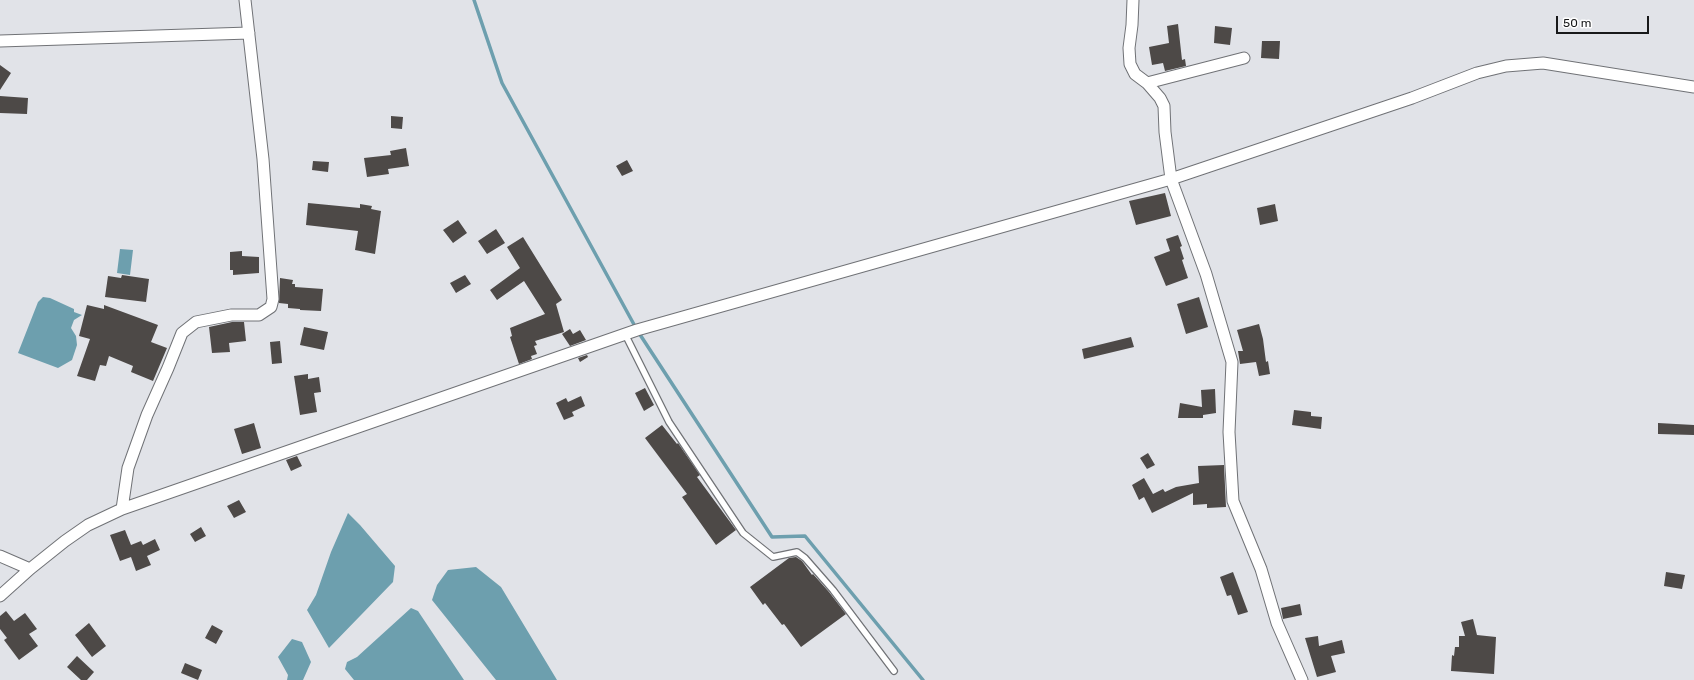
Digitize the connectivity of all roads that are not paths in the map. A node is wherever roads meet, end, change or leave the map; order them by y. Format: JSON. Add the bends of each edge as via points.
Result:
{"nodes":[{"id":1,"x":245,"y":0,"type":"edge"},
{"id":2,"x":1133,"y":0,"type":"edge"},
{"id":3,"x":249,"y":33,"type":"junction"},
{"id":4,"x":0,"y":41,"type":"edge"},
{"id":5,"x":1244,"y":58,"type":"dead end"},
{"id":6,"x":1147,"y":83,"type":"junction"},
{"id":7,"x":1694,"y":87,"type":"edge"},
{"id":8,"x":1170,"y":179,"type":"junction"},
{"id":9,"x":625,"y":334,"type":"junction"},
{"id":10,"x":122,"y":509,"type":"junction"},
{"id":11,"x":0,"y":556,"type":"edge"},
{"id":12,"x":30,"y":569,"type":"junction"},
{"id":13,"x":0,"y":596,"type":"edge"},
{"id":14,"x":894,"y":671,"type":"dead end"},
{"id":15,"x":1302,"y":680,"type":"edge"}],
"edges":[{"from":1,"to":3,"type":"street"},
{"from":2,"to":6,"type":"street","via":[[1130,64],[1135,74]]},
{"from":3,"to":4,"type":"street"},
{"from":3,"to":10,"type":"street","via":[[263,159],[272,292],[270,307],[260,315],[231,315],[196,322],[182,333],[147,415],[128,468]]},
{"from":5,"to":6,"type":"street"},
{"from":6,"to":8,"type":"street","via":[[1164,106]]},
{"from":7,"to":8,"type":"street","via":[[1543,63],[1506,66]]},
{"from":8,"to":9,"type":"street"},
{"from":8,"to":15,"type":"street","via":[[1206,274],[1232,362],[1228,432],[1233,501],[1261,569],[1277,623]]},
{"from":9,"to":10,"type":"street"},
{"from":9,"to":14,"type":"lane","via":[[669,422],[743,533],[773,557],[797,552],[805,558]]},
{"from":10,"to":12,"type":"street","via":[[88,525]]},
{"from":11,"to":12,"type":"street"},
{"from":12,"to":13,"type":"street"}]}
